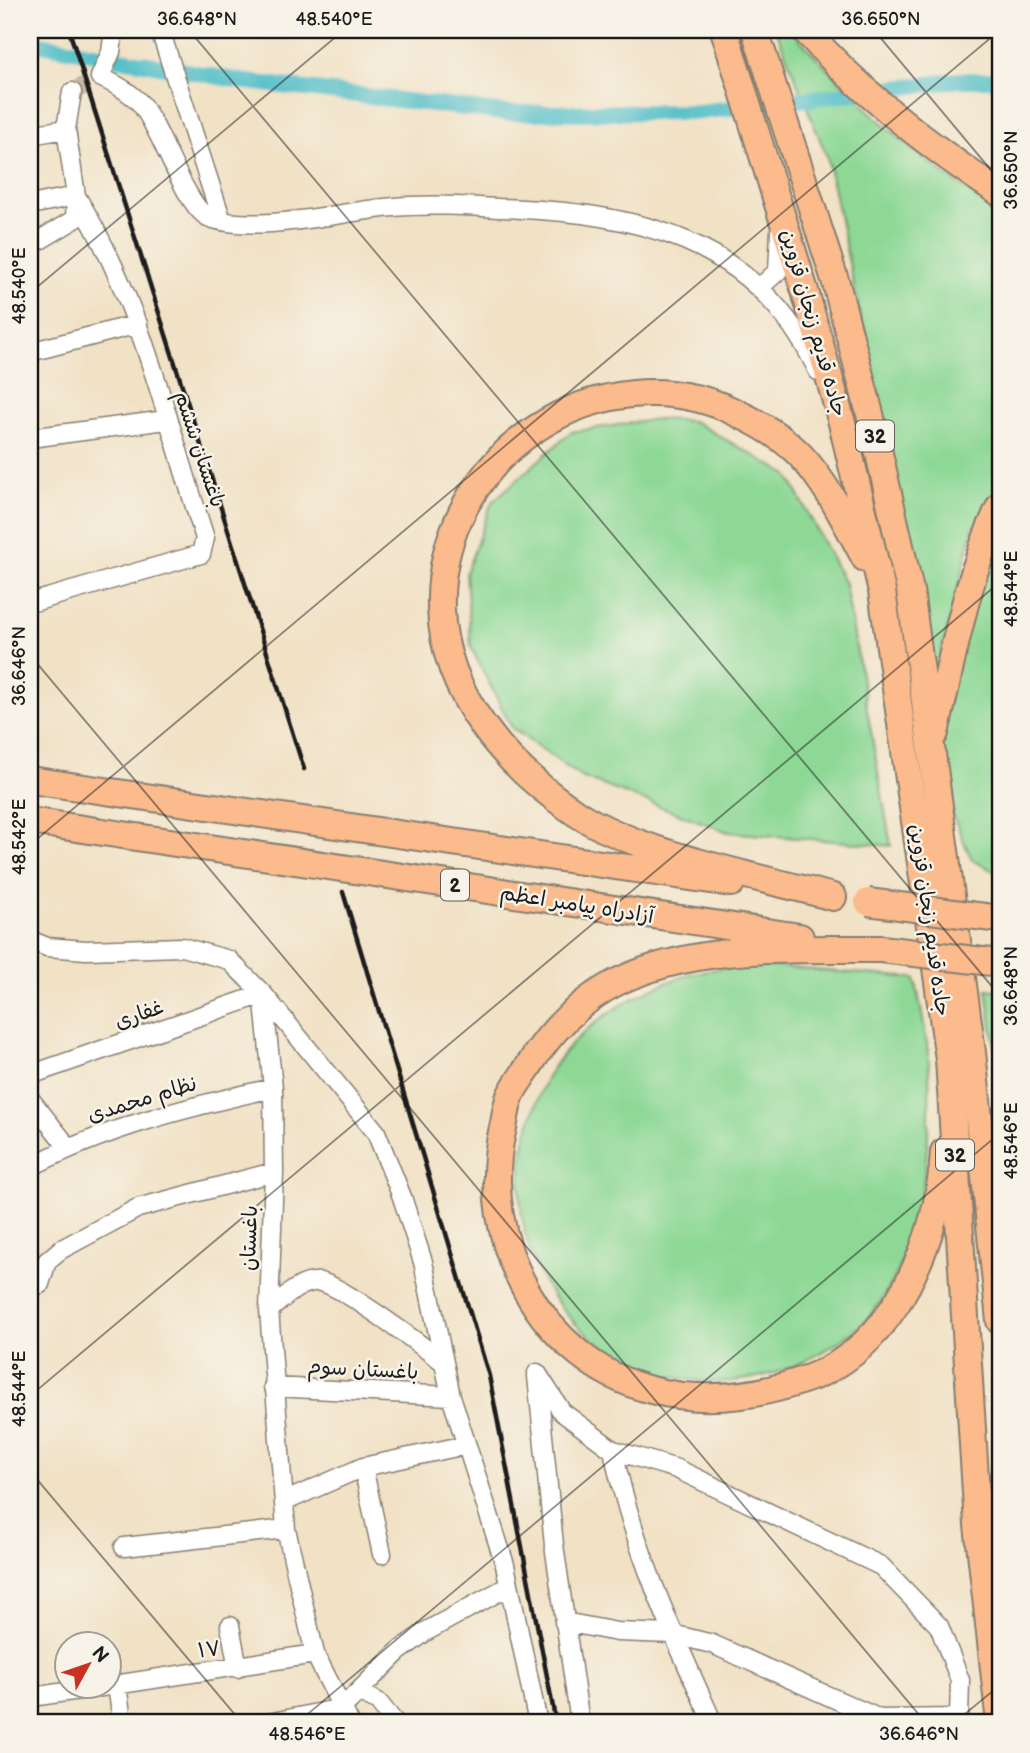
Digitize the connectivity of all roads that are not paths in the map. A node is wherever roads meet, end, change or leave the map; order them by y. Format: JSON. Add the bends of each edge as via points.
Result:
{"nodes":[{"id":1,"x":114,"y":30,"type":"edge"},
{"id":2,"x":159,"y":30,"type":"edge"},
{"id":3,"x":724,"y":30,"type":"edge"},
{"id":4,"x":755,"y":30,"type":"edge"},
{"id":5,"x":805,"y":30,"type":"edge"},
{"id":6,"x":72,"y":92,"type":"dead end"},
{"id":7,"x":66,"y":129,"type":"junction"},
{"id":8,"x":30,"y":135,"type":"edge"},
{"id":9,"x":1000,"y":192,"type":"edge"},
{"id":10,"x":776,"y":193,"type":"junction"},
{"id":11,"x":76,"y":196,"type":"junction"},
{"id":12,"x":30,"y":205,"type":"edge"},
{"id":13,"x":222,"y":221,"type":"junction"},
{"id":14,"x":30,"y":246,"type":"edge"},
{"id":15,"x":759,"y":288,"type":"junction"},
{"id":16,"x":138,"y":324,"type":"junction"},
{"id":17,"x":30,"y":352,"type":"edge"},
{"id":18,"x":166,"y":421,"type":"junction"},
{"id":19,"x":842,"y":423,"type":"junction"},
{"id":20,"x":30,"y":438,"type":"edge"},
{"id":21,"x":1000,"y":506,"type":"edge"},
{"id":22,"x":882,"y":591,"type":"junction"},
{"id":23,"x":30,"y":603,"type":"edge"},
{"id":24,"x":932,"y":748,"type":"junction"},
{"id":25,"x":30,"y":780,"type":"edge"},
{"id":26,"x":30,"y":821,"type":"edge"},
{"id":27,"x":833,"y":897,"type":"junction"},
{"id":28,"x":1000,"y":919,"type":"edge"},
{"id":29,"x":30,"y":940,"type":"edge"},
{"id":30,"x":47,"y":947,"type":"junction"},
{"id":31,"x":881,"y":949,"type":"junction"},
{"id":32,"x":30,"y":953,"type":"edge"},
{"id":33,"x":1000,"y":963,"type":"edge"},
{"id":34,"x":263,"y":994,"type":"junction"},
{"id":35,"x":949,"y":1059,"type":"junction"},
{"id":36,"x":30,"y":1075,"type":"edge"},
{"id":37,"x":273,"y":1088,"type":"junction"},
{"id":38,"x":30,"y":1099,"type":"edge"},
{"id":39,"x":68,"y":1147,"type":"junction"},
{"id":40,"x":984,"y":1158,"type":"junction"},
{"id":41,"x":30,"y":1167,"type":"edge"},
{"id":42,"x":274,"y":1172,"type":"junction"},
{"id":43,"x":1000,"y":1209,"type":"edge"},
{"id":44,"x":30,"y":1289,"type":"edge"},
{"id":45,"x":269,"y":1310,"type":"junction"},
{"id":46,"x":1000,"y":1321,"type":"edge"},
{"id":47,"x":442,"y":1361,"type":"junction"},
{"id":48,"x":273,"y":1387,"type":"junction"},
{"id":49,"x":451,"y":1396,"type":"junction"},
{"id":50,"x":466,"y":1446,"type":"junction"},
{"id":51,"x":613,"y":1450,"type":"junction"},
{"id":52,"x":363,"y":1467,"type":"junction"},
{"id":53,"x":286,"y":1501,"type":"junction"},
{"id":54,"x":286,"y":1529,"type":"junction"},
{"id":55,"x":124,"y":1547,"type":"dead end"},
{"id":56,"x":382,"y":1554,"type":"dead end"},
{"id":57,"x":509,"y":1586,"type":"junction"},
{"id":58,"x":564,"y":1622,"type":"junction"},
{"id":59,"x":230,"y":1626,"type":"dead end"},
{"id":60,"x":672,"y":1634,"type":"junction"},
{"id":61,"x":315,"y":1654,"type":"junction"},
{"id":62,"x":238,"y":1668,"type":"junction"},
{"id":63,"x":122,"y":1684,"type":"edge"},
{"id":64,"x":359,"y":1692,"type":"junction"},
{"id":65,"x":52,"y":1694,"type":"edge"},
{"id":66,"x":31,"y":1697,"type":"edge"},
{"id":67,"x":115,"y":1700,"type":"edge"},
{"id":68,"x":346,"y":1715,"type":"edge"},
{"id":69,"x":122,"y":1721,"type":"dead end"},
{"id":70,"x":875,"y":1721,"type":"edge"},
{"id":71,"x":268,"y":1723,"type":"edge"},
{"id":72,"x":396,"y":1723,"type":"edge"},
{"id":73,"x":538,"y":1723,"type":"edge"},
{"id":74,"x":580,"y":1723,"type":"edge"},
{"id":75,"x":713,"y":1723,"type":"edge"},
{"id":76,"x":1000,"y":1723,"type":"edge"}],
"edges":[{"from":1,"to":13,"type":"street","via":[[100,77],[140,103],[193,205],[207,218]]},
{"from":2,"to":13,"type":"street"},
{"from":3,"to":10,"type":"highway","name":"جاده قدیم زنجان قزوین","number":"32"},
{"from":4,"to":24,"type":"highway","name":"جاده قدیم زنجان قزوین","number":"32","via":[[836,284],[871,418],[909,590]]},
{"from":5,"to":9,"type":"highway","via":[[896,117]]},
{"from":6,"to":7,"type":"street"},
{"from":7,"to":8,"type":"street"},
{"from":7,"to":11,"type":"street"},
{"from":10,"to":15,"type":"street","via":[[782,243],[778,271]]},
{"from":10,"to":19,"type":"highway","name":"جاده قدیم زنجان قزوین","number":"32"},
{"from":11,"to":12,"type":"street"},
{"from":11,"to":14,"type":"street","via":[[75,219]]},
{"from":11,"to":16,"type":"street","name":"باغستان ششم","via":[[100,234]]},
{"from":13,"to":15,"type":"street","via":[[248,226],[395,206],[508,208],[611,217],[702,248]]},
{"from":15,"to":19,"type":"street","via":[[799,332]]},
{"from":16,"to":17,"type":"street"},
{"from":16,"to":18,"type":"street","name":"باغستان ششم"},
{"from":18,"to":20,"type":"street"},
{"from":18,"to":23,"type":"street","name":"باغستان ششم","via":[[205,538],[201,554]]},
{"from":19,"to":22,"type":"highway","name":"جاده قدیم زنجان قزوین","number":"32"},
{"from":21,"to":24,"type":"highway","via":[[962,619]]},
{"from":22,"to":27,"type":"highway","via":[[835,503],[800,455],[760,424],[717,402],[670,392],[614,394],[568,409],[528,431],[492,465],[465,505],[448,552],[441,608],[448,652],[465,698],[497,744],[534,782],[578,814],[629,839]]},
{"from":22,"to":35,"type":"highway","name":"جاده قدیم زنجان قزوین","number":"32"},
{"from":24,"to":40,"type":"highway","name":"جاده قدیم زنجان قزوین","number":"32"},
{"from":25,"to":27,"type":"highway","name":"آزادراه پیامبر اعظم","number":"2"},
{"from":26,"to":31,"type":"highway","name":"آزادراه پیامبر اعظم","number":"2"},
{"from":27,"to":28,"type":"highway","name":"آزادراه پیامبر اعظم","number":"2","bridge":true},
{"from":29,"to":30,"type":"street"},
{"from":30,"to":32,"type":"street"},
{"from":30,"to":34,"type":"street","via":[[181,947],[229,960]]},
{"from":31,"to":33,"type":"highway","name":"آزادراه پیامبر اعظم","number":"2","bridge":true},
{"from":31,"to":35,"type":"highway","via":[[740,951],[654,968],[617,982],[559,1024],[510,1097],[498,1152],[497,1214],[518,1279],[560,1335],[586,1359],[650,1389],[723,1399],[758,1394],[831,1370],[877,1332],[908,1285],[943,1169]]},
{"from":34,"to":36,"type":"street","name":"غفاری"},
{"from":34,"to":37,"type":"street","name":"باغستان"},
{"from":34,"to":47,"type":"street","via":[[376,1132],[424,1262]]},
{"from":35,"to":76,"type":"highway","name":"جاده قدیم زنجان قزوین","number":"32","via":[[978,1525]]},
{"from":37,"to":39,"type":"street","name":"نظام محمدی","via":[[176,1110]]},
{"from":37,"to":42,"type":"street","name":"باغستان"},
{"from":38,"to":39,"type":"street"},
{"from":39,"to":41,"type":"street","name":"نظام محمدی"},
{"from":40,"to":43,"type":"highway"},
{"from":40,"to":46,"type":"highway","name":"جاده قدیم زنجان قزوین","number":"32"},
{"from":42,"to":44,"type":"street","via":[[138,1208],[60,1250],[47,1261],[40,1284]]},
{"from":42,"to":45,"type":"street","name":"باغستان"},
{"from":45,"to":47,"type":"street","via":[[303,1284],[321,1282],[401,1330]]},
{"from":45,"to":48,"type":"street","name":"باغستان"},
{"from":47,"to":49,"type":"street"},
{"from":48,"to":49,"type":"street","name":"باغستان سوم"},
{"from":48,"to":53,"type":"street","name":"باغستان"},
{"from":49,"to":50,"type":"street"},
{"from":50,"to":52,"type":"street"},
{"from":50,"to":57,"type":"street"},
{"from":51,"to":58,"type":"street","via":[[562,1412],[537,1373]]},
{"from":51,"to":60,"type":"street","via":[[623,1498]]},
{"from":51,"to":70,"type":"street","via":[[677,1469],[881,1566],[939,1626],[960,1680],[959,1718]]},
{"from":52,"to":53,"type":"street"},
{"from":52,"to":56,"type":"street"},
{"from":53,"to":54,"type":"street","name":"باغستان"},
{"from":54,"to":55,"type":"street"},
{"from":54,"to":61,"type":"street","name":"باغستان"},
{"from":57,"to":64,"type":"street","via":[[425,1632]]},
{"from":57,"to":73,"type":"street"},
{"from":58,"to":60,"type":"street","via":[[617,1632]]},
{"from":58,"to":74,"type":"street"},
{"from":59,"to":62,"type":"street"},
{"from":60,"to":70,"type":"street","via":[[712,1644]]},
{"from":60,"to":75,"type":"street"},
{"from":61,"to":62,"type":"street","name":"۱۷"},
{"from":61,"to":68,"type":"street","name":"باغستان"},
{"from":62,"to":63,"type":"street","name":"۱۷"},
{"from":64,"to":68,"type":"street"},
{"from":64,"to":72,"type":"street","via":[[378,1702]]},
{"from":65,"to":66,"type":"street","name":"۱۷"},
{"from":67,"to":69,"type":"street"},
{"from":68,"to":71,"type":"street"}]}
